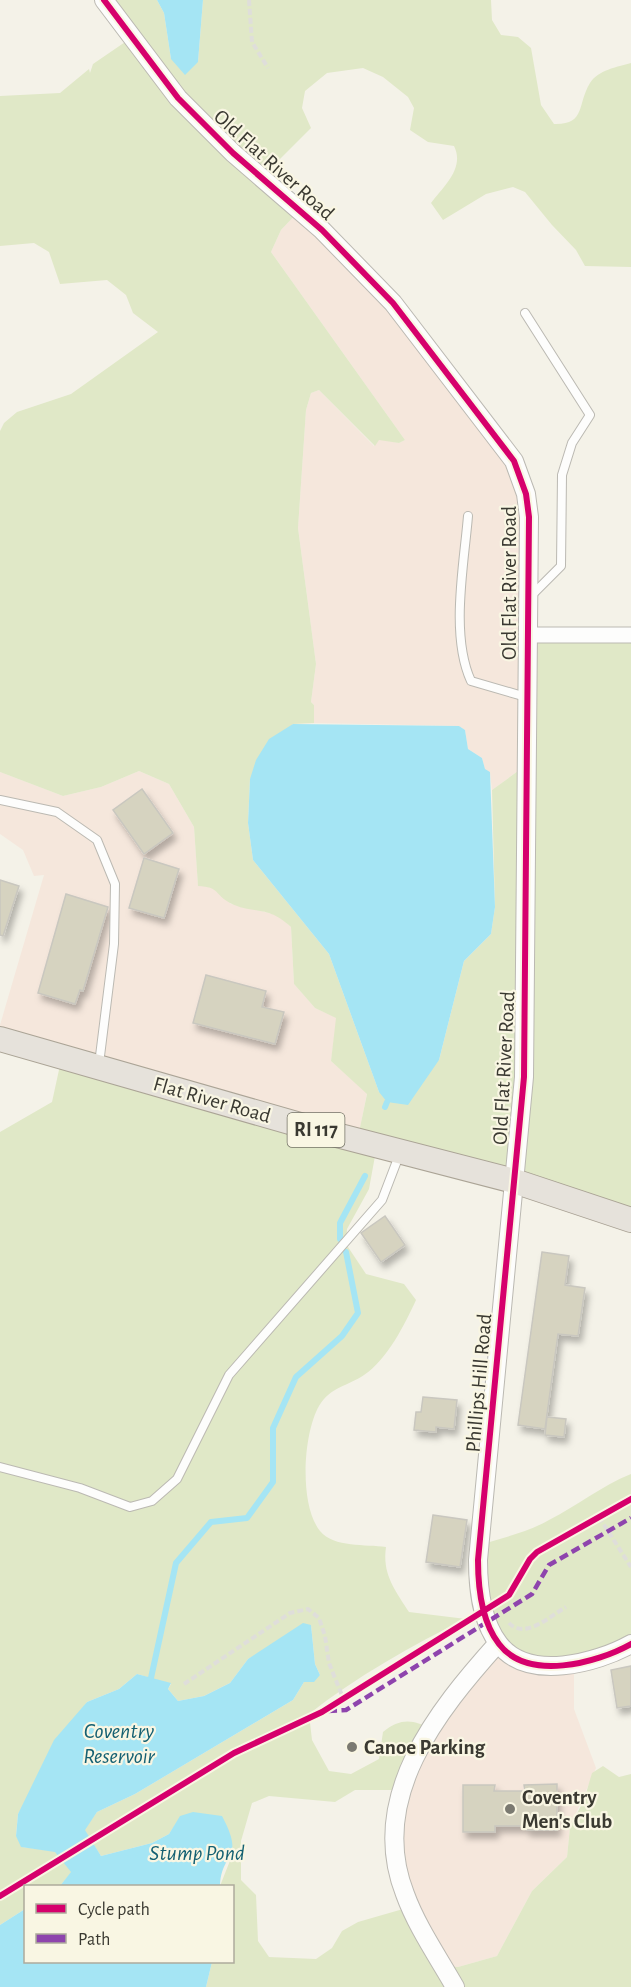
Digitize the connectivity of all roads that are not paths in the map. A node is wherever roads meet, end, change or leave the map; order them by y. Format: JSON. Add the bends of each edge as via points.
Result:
{"nodes":[{"id":1,"x":104,"y":0,"type":"edge"},
{"id":2,"x":525,"y":313,"type":"dead end"},
{"id":3,"x":468,"y":516,"type":"dead end"},
{"id":4,"x":528,"y":599,"type":"junction"},
{"id":5,"x":527,"y":635,"type":"junction"},
{"id":6,"x":631,"y":635,"type":"edge"},
{"id":7,"x":526,"y":697,"type":"junction"},
{"id":8,"x":0,"y":800,"type":"edge"},
{"id":9,"x":0,"y":1039,"type":"edge"},
{"id":10,"x":99,"y":1068,"type":"junction"},
{"id":11,"x":400,"y":1152,"type":"junction"},
{"id":12,"x":514,"y":1181,"type":"junction"},
{"id":13,"x":631,"y":1220,"type":"edge"},
{"id":14,"x":0,"y":1467,"type":"edge"},
{"id":15,"x":498,"y":1643,"type":"junction"},
{"id":16,"x":631,"y":1644,"type":"edge"},
{"id":17,"x":455,"y":1987,"type":"edge"}],
"edges":[{"from":1,"to":4,"type":"street","name":"Old Flat River Road","via":[[178,98],[233,153],[322,230],[393,303],[514,461],[526,494],[529,517]]},
{"from":2,"to":4,"type":"lane","via":[[590,415],[572,443],[562,475],[561,566]]},
{"from":3,"to":7,"type":"lane","via":[[461,603],[463,663],[471,681]]},
{"from":4,"to":5,"type":"street","name":"Old Flat River Road"},
{"from":5,"to":6,"type":"street"},
{"from":5,"to":7,"type":"street","name":"Old Flat River Road"},
{"from":7,"to":12,"type":"street","name":"Old Flat River Road","via":[[524,1077]]},
{"from":8,"to":10,"type":"lane","via":[[57,812],[97,840],[115,884],[114,944]]},
{"from":9,"to":10,"type":"main road","name":"Flat River Road","number":"RI 117"},
{"from":10,"to":11,"type":"main road","name":"Flat River Road","number":"RI 117"},
{"from":11,"to":12,"type":"main road","name":"Flat River Road","number":"RI 117"},
{"from":11,"to":14,"type":"lane","via":[[382,1200],[229,1375],[177,1479],[152,1501],[130,1507],[80,1488]]},
{"from":12,"to":13,"type":"main road","name":"Flat River Road","number":"RI 117"},
{"from":12,"to":15,"type":"street","name":"Phillips Hill Road","via":[[478,1560],[478,1587]]},
{"from":15,"to":16,"type":"street","via":[[513,1656],[550,1666],[592,1661]]},
{"from":15,"to":17,"type":"street","via":[[440,1713],[408,1774],[394,1816],[395,1860],[405,1896]]}]}
